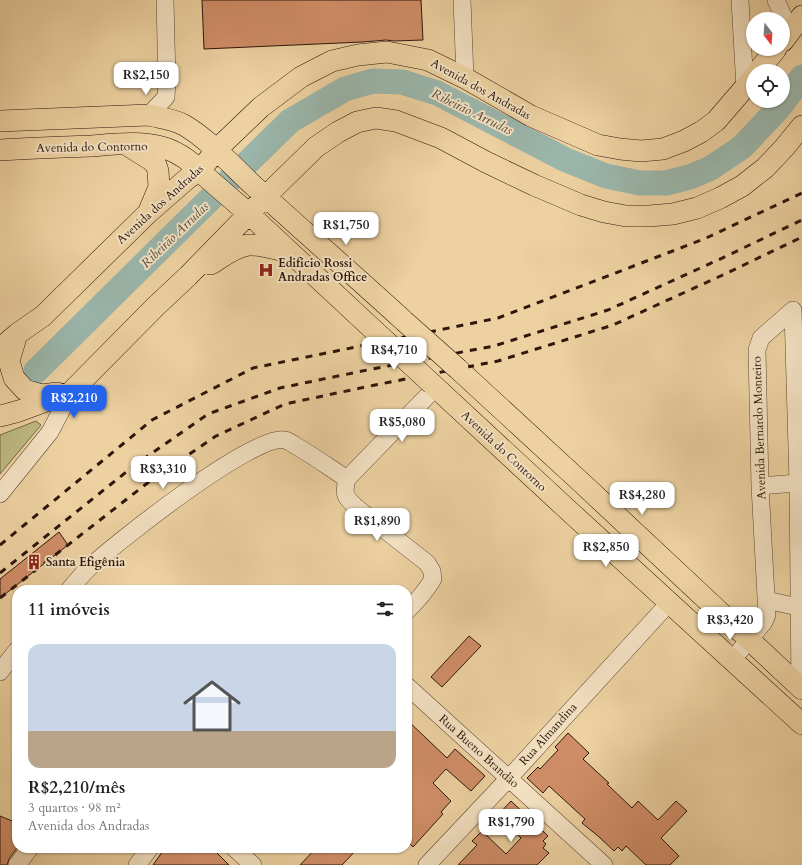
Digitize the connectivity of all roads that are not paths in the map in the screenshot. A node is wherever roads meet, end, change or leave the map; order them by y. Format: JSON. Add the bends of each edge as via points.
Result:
{"nodes":[{"id":1,"x":165,"y":0,"type":"edge"},
{"id":2,"x":462,"y":0,"type":"edge"},
{"id":3,"x":740,"y":0,"type":"edge"},
{"id":4,"x":776,"y":0,"type":"edge"},
{"id":5,"x":792,"y":30,"type":"edge"},
{"id":6,"x":770,"y":56,"type":"edge"},
{"id":7,"x":747,"y":64,"type":"edge"},
{"id":8,"x":764,"y":64,"type":"edge"},
{"id":9,"x":465,"y":78,"type":"junction"},
{"id":10,"x":746,"y":86,"type":"edge"},
{"id":11,"x":149,"y":116,"type":"junction"},
{"id":12,"x":0,"y":121,"type":"edge"},
{"id":13,"x":802,"y":126,"type":"edge"},
{"id":14,"x":125,"y":144,"type":"junction"},
{"id":15,"x":0,"y":150,"type":"edge"},
{"id":16,"x":219,"y":152,"type":"junction"},
{"id":17,"x":202,"y":173,"type":"junction"},
{"id":18,"x":260,"y":192,"type":"junction"},
{"id":19,"x":244,"y":210,"type":"junction"},
{"id":20,"x":148,"y":213,"type":"junction"},
{"id":21,"x":290,"y":253,"type":"junction"},
{"id":22,"x":188,"y":276,"type":"junction"},
{"id":23,"x":797,"y":308,"type":"edge"},
{"id":24,"x":17,"y":334,"type":"junction"},
{"id":25,"x":0,"y":349,"type":"edge"},
{"id":26,"x":434,"y":386,"type":"junction"},
{"id":27,"x":71,"y":392,"type":"junction"},
{"id":28,"x":0,"y":416,"type":"edge"},
{"id":29,"x":347,"y":479,"type":"junction"},
{"id":30,"x":798,"y":483,"type":"junction"},
{"id":31,"x":760,"y":486,"type":"junction"},
{"id":32,"x":0,"y":494,"type":"edge"},
{"id":33,"x":74,"y":585,"type":"edge"},
{"id":34,"x":766,"y":600,"type":"junction"},
{"id":35,"x":669,"y":603,"type":"junction"},
{"id":36,"x":412,"y":606,"type":"edge"},
{"id":37,"x":798,"y":607,"type":"junction"},
{"id":38,"x":750,"y":640,"type":"junction"},
{"id":39,"x":12,"y":656,"type":"edge"},
{"id":40,"x":732,"y":660,"type":"junction"},
{"id":41,"x":0,"y":672,"type":"edge"},
{"id":42,"x":801,"y":688,"type":"edge"},
{"id":43,"x":412,"y":691,"type":"edge"},
{"id":44,"x":802,"y":724,"type":"edge"},
{"id":45,"x":509,"y":778,"type":"junction"},
{"id":46,"x":26,"y":853,"type":"edge"},
{"id":47,"x":146,"y":853,"type":"edge"},
{"id":48,"x":240,"y":853,"type":"edge"},
{"id":49,"x":17,"y":865,"type":"edge"},
{"id":50,"x":137,"y":865,"type":"edge"},
{"id":51,"x":253,"y":865,"type":"edge"},
{"id":52,"x":427,"y":865,"type":"edge"},
{"id":53,"x":604,"y":865,"type":"edge"}],
"edges":[{"from":1,"to":11,"type":"street","via":[[166,97]]},
{"from":2,"to":9,"type":"street"},
{"from":3,"to":7,"type":"street"},
{"from":4,"to":5,"type":"street"},
{"from":6,"to":8,"type":"main road"},
{"from":9,"to":10,"type":"main road","name":"Avenida dos Andradas","via":[[531,116],[578,136],[598,144],[641,151],[663,149],[701,132],[716,121]]},
{"from":9,"to":16,"type":"main road","name":"Avenida dos Andradas","via":[[428,60],[387,52],[332,61],[301,77],[261,107]]},
{"from":11,"to":12,"type":"main road"},
{"from":11,"to":16,"type":"main road","via":[[181,124]]},
{"from":13,"to":18,"type":"main road","via":[[765,168],[742,186],[696,208],[673,214],[626,216],[581,205],[534,185],[441,138],[396,121],[376,118],[357,122],[338,132]]},
{"from":14,"to":15,"type":"main road","name":"Avenida do Contorno"},
{"from":14,"to":17,"type":"main road","name":"Avenida do Contorno","via":[[148,144],[165,148],[181,156]]},
{"from":14,"to":20,"type":"main road","via":[[156,165],[159,187]]},
{"from":16,"to":17,"type":"main road","name":"Avenida dos Andradas"},
{"from":16,"to":18,"type":"main road"},
{"from":17,"to":19,"type":"main road","name":"Avenida do Contorno"},
{"from":17,"to":20,"type":"main road","name":"Avenida dos Andradas","via":[[188,178]]},
{"from":18,"to":19,"type":"main road"},
{"from":18,"to":38,"type":"main road","bridge":true,"via":[[584,485]]},
{"from":19,"to":21,"type":"main road","name":"Avenida do Contorno"},
{"from":19,"to":22,"type":"main road"},
{"from":20,"to":24,"type":"main road","name":"Avenida dos Andradas","via":[[43,316]]},
{"from":21,"to":22,"type":"main road","via":[[259,245],[247,245],[232,250]]},
{"from":21,"to":26,"type":"main road","name":"Avenida do Contorno","bridge":true},
{"from":22,"to":27,"type":"main road"},
{"from":23,"to":30,"type":"street","name":"Avenida Bernardo Monteiro"},
{"from":23,"to":31,"type":"street","name":"Avenida Bernardo Monteiro","via":[[761,338],[757,350]]},
{"from":24,"to":25,"type":"main road","name":"Avenida dos Andradas"},
{"from":24,"to":27,"type":"main road","via":[[9,361],[14,378],[25,390],[42,395]]},
{"from":26,"to":29,"type":"street"},
{"from":26,"to":35,"type":"main road","name":"Avenida do Contorno"},
{"from":27,"to":28,"type":"main road"},
{"from":27,"to":32,"type":"street","via":[[50,432]]},
{"from":29,"to":33,"type":"street","via":[[285,440],[264,444],[242,455],[177,497],[91,566]]},
{"from":29,"to":36,"type":"street","via":[[345,490],[348,499],[427,563],[432,571],[434,579]]},
{"from":30,"to":31,"type":"street"},
{"from":30,"to":37,"type":"street","name":"Avenida Bernardo Monteiro"},
{"from":31,"to":34,"type":"street","name":"Avenida Bernardo Monteiro"},
{"from":34,"to":37,"type":"street"},
{"from":34,"to":38,"type":"street","name":"Avenida Bernardo Monteiro","via":[[766,619]]},
{"from":35,"to":40,"type":"main road","name":"Avenida do Contorno"},
{"from":35,"to":45,"type":"street","name":"Rua Almandina"},
{"from":37,"to":42,"type":"street","name":"Avenida Bernardo Monteiro"},
{"from":38,"to":40,"type":"street","name":"Avenida Bernardo Monteiro"},
{"from":38,"to":42,"type":"main road"},
{"from":39,"to":41,"type":"street"},
{"from":40,"to":44,"type":"main road","name":"Avenida do Contorno"},
{"from":43,"to":45,"type":"street","name":"Rua Bueno Brandão"},
{"from":45,"to":52,"type":"street","name":"Rua Almandina"},
{"from":45,"to":53,"type":"street","name":"Rua Bueno Brandão"},
{"from":46,"to":49,"type":"street"},
{"from":47,"to":50,"type":"street"},
{"from":48,"to":51,"type":"street"}]}
